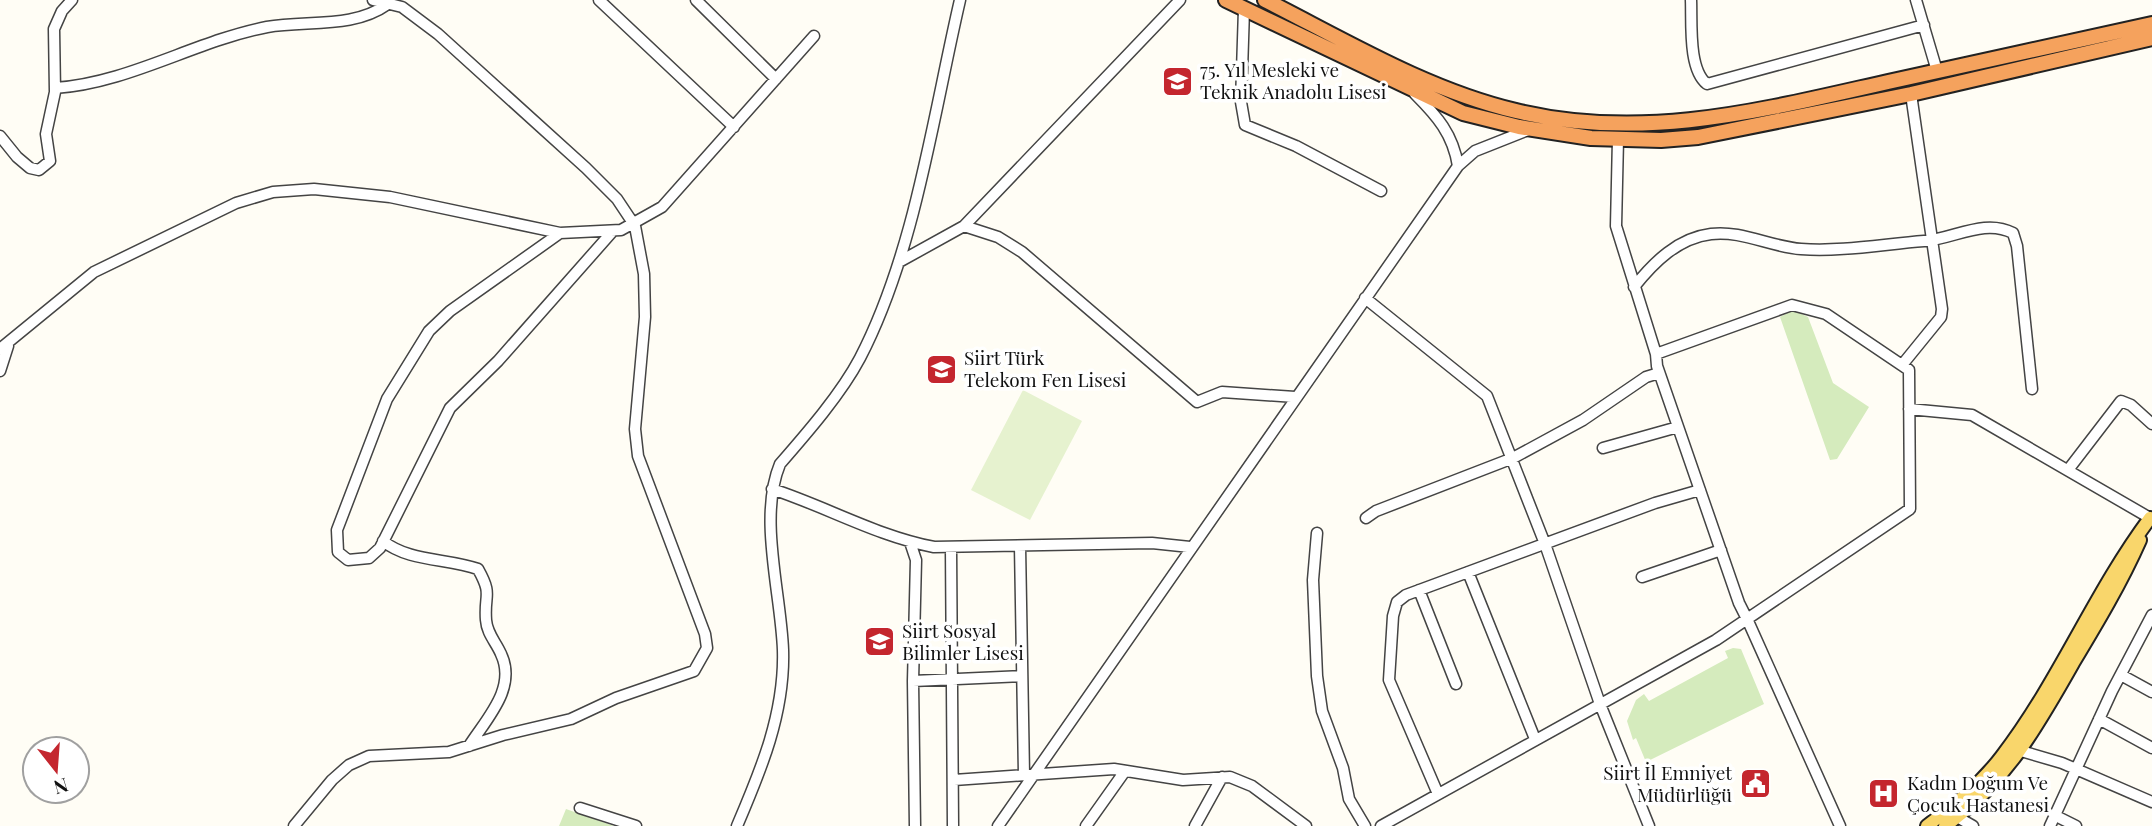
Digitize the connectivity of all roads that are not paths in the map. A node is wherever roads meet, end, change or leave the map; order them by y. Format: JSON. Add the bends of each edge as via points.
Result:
{"nodes":[{"id":1,"x":72,"y":0,"type":"edge"},
{"id":2,"x":373,"y":0,"type":"edge"},
{"id":3,"x":599,"y":0,"type":"edge"},
{"id":4,"x":696,"y":0,"type":"edge"},
{"id":5,"x":960,"y":0,"type":"edge"},
{"id":6,"x":1180,"y":0,"type":"edge"},
{"id":7,"x":1226,"y":0,"type":"edge"},
{"id":8,"x":1265,"y":0,"type":"edge"},
{"id":9,"x":1691,"y":0,"type":"edge"},
{"id":10,"x":1916,"y":0,"type":"edge"},
{"id":11,"x":388,"y":4,"type":"junction"},
{"id":12,"x":1244,"y":9,"type":"junction"},
{"id":13,"x":2152,"y":24,"type":"edge"},
{"id":14,"x":1923,"y":25,"type":"junction"},
{"id":15,"x":814,"y":36,"type":"dead end"},
{"id":16,"x":2152,"y":38,"type":"edge"},
{"id":17,"x":1937,"y":71,"type":"junction"},
{"id":18,"x":776,"y":79,"type":"junction"},
{"id":19,"x":55,"y":88,"type":"junction"},
{"id":20,"x":1412,"y":91,"type":"junction"},
{"id":21,"x":1910,"y":94,"type":"junction"},
{"id":22,"x":734,"y":127,"type":"junction"},
{"id":23,"x":1533,"y":129,"type":"junction"},
{"id":24,"x":0,"y":136,"type":"edge"},
{"id":25,"x":1618,"y":139,"type":"junction"},
{"id":26,"x":1458,"y":166,"type":"junction"},
{"id":27,"x":1381,"y":191,"type":"dead end"},
{"id":28,"x":635,"y":226,"type":"junction"},
{"id":29,"x":964,"y":226,"type":"junction"},
{"id":30,"x":612,"y":232,"type":"junction"},
{"id":31,"x":560,"y":233,"type":"junction"},
{"id":32,"x":1932,"y":241,"type":"junction"},
{"id":33,"x":899,"y":262,"type":"junction"},
{"id":34,"x":1634,"y":287,"type":"junction"},
{"id":35,"x":1365,"y":298,"type":"junction"},
{"id":36,"x":4,"y":347,"type":"edge"},
{"id":37,"x":1656,"y":354,"type":"junction"},
{"id":38,"x":1902,"y":365,"type":"junction"},
{"id":39,"x":0,"y":371,"type":"edge"},
{"id":40,"x":1659,"y":373,"type":"junction"},
{"id":41,"x":2032,"y":389,"type":"dead end"},
{"id":42,"x":1295,"y":397,"type":"junction"},
{"id":43,"x":1909,"y":409,"type":"junction"},
{"id":44,"x":2152,"y":424,"type":"edge"},
{"id":45,"x":1678,"y":427,"type":"junction"},
{"id":46,"x":1603,"y":448,"type":"dead end"},
{"id":47,"x":1513,"y":458,"type":"junction"},
{"id":48,"x":2068,"y":470,"type":"junction"},
{"id":49,"x":772,"y":489,"type":"junction"},
{"id":50,"x":1700,"y":490,"type":"junction"},
{"id":51,"x":2151,"y":516,"type":"edge"},
{"id":52,"x":1366,"y":517,"type":"dead end"},
{"id":53,"x":1317,"y":533,"type":"dead end"},
{"id":54,"x":383,"y":541,"type":"junction"},
{"id":55,"x":910,"y":542,"type":"junction"},
{"id":56,"x":1545,"y":544,"type":"junction"},
{"id":57,"x":1020,"y":547,"type":"junction"},
{"id":58,"x":951,"y":548,"type":"junction"},
{"id":59,"x":1190,"y":548,"type":"junction"},
{"id":60,"x":1721,"y":550,"type":"junction"},
{"id":61,"x":1468,"y":572,"type":"junction"},
{"id":62,"x":1642,"y":577,"type":"dead end"},
{"id":63,"x":1419,"y":590,"type":"junction"},
{"id":64,"x":2152,"y":615,"type":"edge"},
{"id":65,"x":1748,"y":621,"type":"junction"},
{"id":66,"x":2149,"y":633,"type":"edge"},
{"id":67,"x":2121,"y":675,"type":"junction"},
{"id":68,"x":1021,"y":676,"type":"junction"},
{"id":69,"x":953,"y":679,"type":"junction"},
{"id":70,"x":913,"y":681,"type":"junction"},
{"id":71,"x":1456,"y":684,"type":"dead end"},
{"id":72,"x":2152,"y":692,"type":"edge"},
{"id":73,"x":1600,"y":704,"type":"junction"},
{"id":74,"x":2099,"y":719,"type":"junction"},
{"id":75,"x":1535,"y":739,"type":"junction"},
{"id":76,"x":469,"y":746,"type":"junction"},
{"id":77,"x":2152,"y":748,"type":"edge"},
{"id":78,"x":2021,"y":751,"type":"junction"},
{"id":79,"x":2075,"y":768,"type":"junction"},
{"id":80,"x":1125,"y":771,"type":"junction"},
{"id":81,"x":1029,"y":774,"type":"junction"},
{"id":82,"x":1222,"y":777,"type":"junction"},
{"id":83,"x":954,"y":780,"type":"junction"},
{"id":84,"x":1438,"y":794,"type":"junction"},
{"id":85,"x":2152,"y":802,"type":"edge"},
{"id":86,"x":580,"y":808,"type":"dead end"},
{"id":87,"x":1951,"y":814,"type":"junction"},
{"id":88,"x":2054,"y":815,"type":"junction"},
{"id":89,"x":294,"y":826,"type":"edge"},
{"id":90,"x":636,"y":826,"type":"edge"},
{"id":91,"x":737,"y":826,"type":"edge"},
{"id":92,"x":915,"y":826,"type":"edge"},
{"id":93,"x":953,"y":826,"type":"edge"},
{"id":94,"x":998,"y":826,"type":"edge"},
{"id":95,"x":1086,"y":826,"type":"edge"},
{"id":96,"x":1195,"y":826,"type":"edge"},
{"id":97,"x":1306,"y":826,"type":"edge"},
{"id":98,"x":1365,"y":826,"type":"edge"},
{"id":99,"x":1381,"y":826,"type":"edge"},
{"id":100,"x":1649,"y":826,"type":"edge"},
{"id":101,"x":1840,"y":826,"type":"edge"},
{"id":102,"x":1927,"y":826,"type":"edge"},
{"id":103,"x":1945,"y":826,"type":"edge"},
{"id":104,"x":1973,"y":826,"type":"edge"},
{"id":105,"x":2050,"y":826,"type":"edge"},
{"id":106,"x":2076,"y":826,"type":"edge"}],
"edges":[{"from":1,"to":19,"type":"street","via":[[54,29]]},
{"from":2,"to":11,"type":"street"},
{"from":3,"to":22,"type":"street"},
{"from":4,"to":18,"type":"street"},
{"from":5,"to":33,"type":"street"},
{"from":6,"to":29,"type":"street"},
{"from":7,"to":12,"type":"highway"},
{"from":8,"to":17,"type":"highway","via":[[1448,91],[1517,112],[1590,123],[1672,124],[1714,118]]},
{"from":9,"to":14,"type":"street","via":[[1696,66],[1707,84]]},
{"from":10,"to":14,"type":"street"},
{"from":11,"to":19,"type":"street","via":[[347,21],[298,23],[243,33],[100,80]]},
{"from":11,"to":28,"type":"street","via":[[415,14],[438,34],[586,168],[617,199]]},
{"from":12,"to":20,"type":"highway"},
{"from":12,"to":27,"type":"street","via":[[1241,102],[1245,125]]},
{"from":13,"to":17,"type":"highway"},
{"from":14,"to":17,"type":"street"},
{"from":15,"to":18,"type":"street"},
{"from":16,"to":21,"type":"highway"},
{"from":18,"to":22,"type":"street"},
{"from":19,"to":24,"type":"street","via":[[46,134],[50,161],[45,167],[30,167]]},
{"from":20,"to":23,"type":"highway","via":[[1463,113]]},
{"from":20,"to":26,"type":"street","via":[[1442,121],[1455,147]]},
{"from":21,"to":25,"type":"highway","via":[[1698,137]]},
{"from":21,"to":32,"type":"street"},
{"from":22,"to":28,"type":"street","via":[[662,207]]},
{"from":23,"to":25,"type":"highway"},
{"from":23,"to":26,"type":"street","via":[[1475,151]]},
{"from":25,"to":34,"type":"street","via":[[1616,226]]},
{"from":26,"to":35,"type":"street"},
{"from":28,"to":30,"type":"street"},
{"from":28,"to":76,"type":"street","via":[[644,274],[645,317],[636,444],[707,648],[694,671],[571,719]]},
{"from":29,"to":33,"type":"street"},
{"from":29,"to":42,"type":"street","via":[[998,237],[1022,252],[1197,402],[1222,392]]},
{"from":30,"to":31,"type":"street"},
{"from":30,"to":54,"type":"street","via":[[499,361],[450,408]]},
{"from":31,"to":36,"type":"street","via":[[390,197],[314,190],[273,192],[236,203],[94,272]]},
{"from":31,"to":54,"type":"street","via":[[429,331],[387,399],[337,530],[338,552],[348,560],[369,558]]},
{"from":32,"to":34,"type":"street","via":[[1801,249],[1712,234],[1692,238],[1656,260]]},
{"from":32,"to":38,"type":"street","via":[[1941,317]]},
{"from":32,"to":41,"type":"street","via":[[1989,226],[2012,233]]},
{"from":33,"to":49,"type":"street","via":[[859,360],[780,464]]},
{"from":34,"to":37,"type":"street"},
{"from":35,"to":42,"type":"street"},
{"from":35,"to":47,"type":"street","via":[[1487,396]]},
{"from":36,"to":39,"type":"street"},
{"from":37,"to":38,"type":"street","via":[[1792,305],[1826,314]]},
{"from":37,"to":40,"type":"street"},
{"from":38,"to":43,"type":"street","via":[[1909,370]]},
{"from":40,"to":45,"type":"street"},
{"from":40,"to":47,"type":"street"},
{"from":42,"to":59,"type":"street"},
{"from":43,"to":48,"type":"street","via":[[1972,415]]},
{"from":43,"to":65,"type":"street","via":[[1910,509]]},
{"from":44,"to":48,"type":"street","via":[[2121,401]]},
{"from":45,"to":46,"type":"street"},
{"from":45,"to":50,"type":"street"},
{"from":47,"to":52,"type":"street"},
{"from":47,"to":56,"type":"street"},
{"from":48,"to":51,"type":"street"},
{"from":49,"to":55,"type":"street"},
{"from":49,"to":91,"type":"street","via":[[783,652],[778,707],[766,757]]},
{"from":50,"to":56,"type":"street"},
{"from":50,"to":60,"type":"street"},
{"from":51,"to":78,"type":"main road","via":[[2112,596]]},
{"from":51,"to":87,"type":"main road","via":[[2123,554],[2050,685],[2001,757]]},
{"from":53,"to":98,"type":"street","via":[[1313,580],[1322,711],[1349,799]]},
{"from":54,"to":76,"type":"street","via":[[398,553],[478,569],[490,590],[486,619],[508,676],[503,693]]},
{"from":55,"to":58,"type":"street"},
{"from":55,"to":70,"type":"street","via":[[916,560]]},
{"from":56,"to":61,"type":"street"},
{"from":56,"to":73,"type":"street"},
{"from":57,"to":58,"type":"street"},
{"from":57,"to":59,"type":"street","via":[[1152,543]]},
{"from":57,"to":68,"type":"street"},
{"from":58,"to":69,"type":"street"},
{"from":59,"to":81,"type":"street"},
{"from":60,"to":62,"type":"street"},
{"from":60,"to":65,"type":"street"},
{"from":61,"to":63,"type":"street"},
{"from":61,"to":75,"type":"street"},
{"from":63,"to":71,"type":"street"},
{"from":63,"to":84,"type":"street","via":[[1397,602],[1390,680]]},
{"from":64,"to":66,"type":"street"},
{"from":65,"to":73,"type":"street"},
{"from":65,"to":101,"type":"street"},
{"from":66,"to":67,"type":"street"},
{"from":67,"to":72,"type":"street"},
{"from":67,"to":74,"type":"street"},
{"from":68,"to":69,"type":"street"},
{"from":68,"to":81,"type":"street"},
{"from":69,"to":70,"type":"street"},
{"from":69,"to":83,"type":"street"},
{"from":70,"to":92,"type":"street"},
{"from":73,"to":75,"type":"street"},
{"from":73,"to":100,"type":"street"},
{"from":74,"to":77,"type":"street"},
{"from":74,"to":79,"type":"street"},
{"from":75,"to":84,"type":"street"},
{"from":76,"to":89,"type":"street","via":[[449,752],[369,756],[349,765]]},
{"from":78,"to":79,"type":"street"},
{"from":78,"to":87,"type":"main road","via":[[1986,792]]},
{"from":79,"to":85,"type":"street"},
{"from":79,"to":88,"type":"street"},
{"from":80,"to":81,"type":"street"},
{"from":80,"to":82,"type":"street","via":[[1183,780]]},
{"from":80,"to":95,"type":"street"},
{"from":81,"to":83,"type":"street"},
{"from":81,"to":94,"type":"street"},
{"from":82,"to":96,"type":"street"},
{"from":82,"to":97,"type":"street","via":[[1252,786]]},
{"from":83,"to":93,"type":"street"},
{"from":84,"to":99,"type":"street"},
{"from":86,"to":90,"type":"street"},
{"from":87,"to":102,"type":"main road"},
{"from":87,"to":103,"type":"main road"},
{"from":87,"to":104,"type":"street"},
{"from":88,"to":105,"type":"street"},
{"from":88,"to":106,"type":"street"}]}
